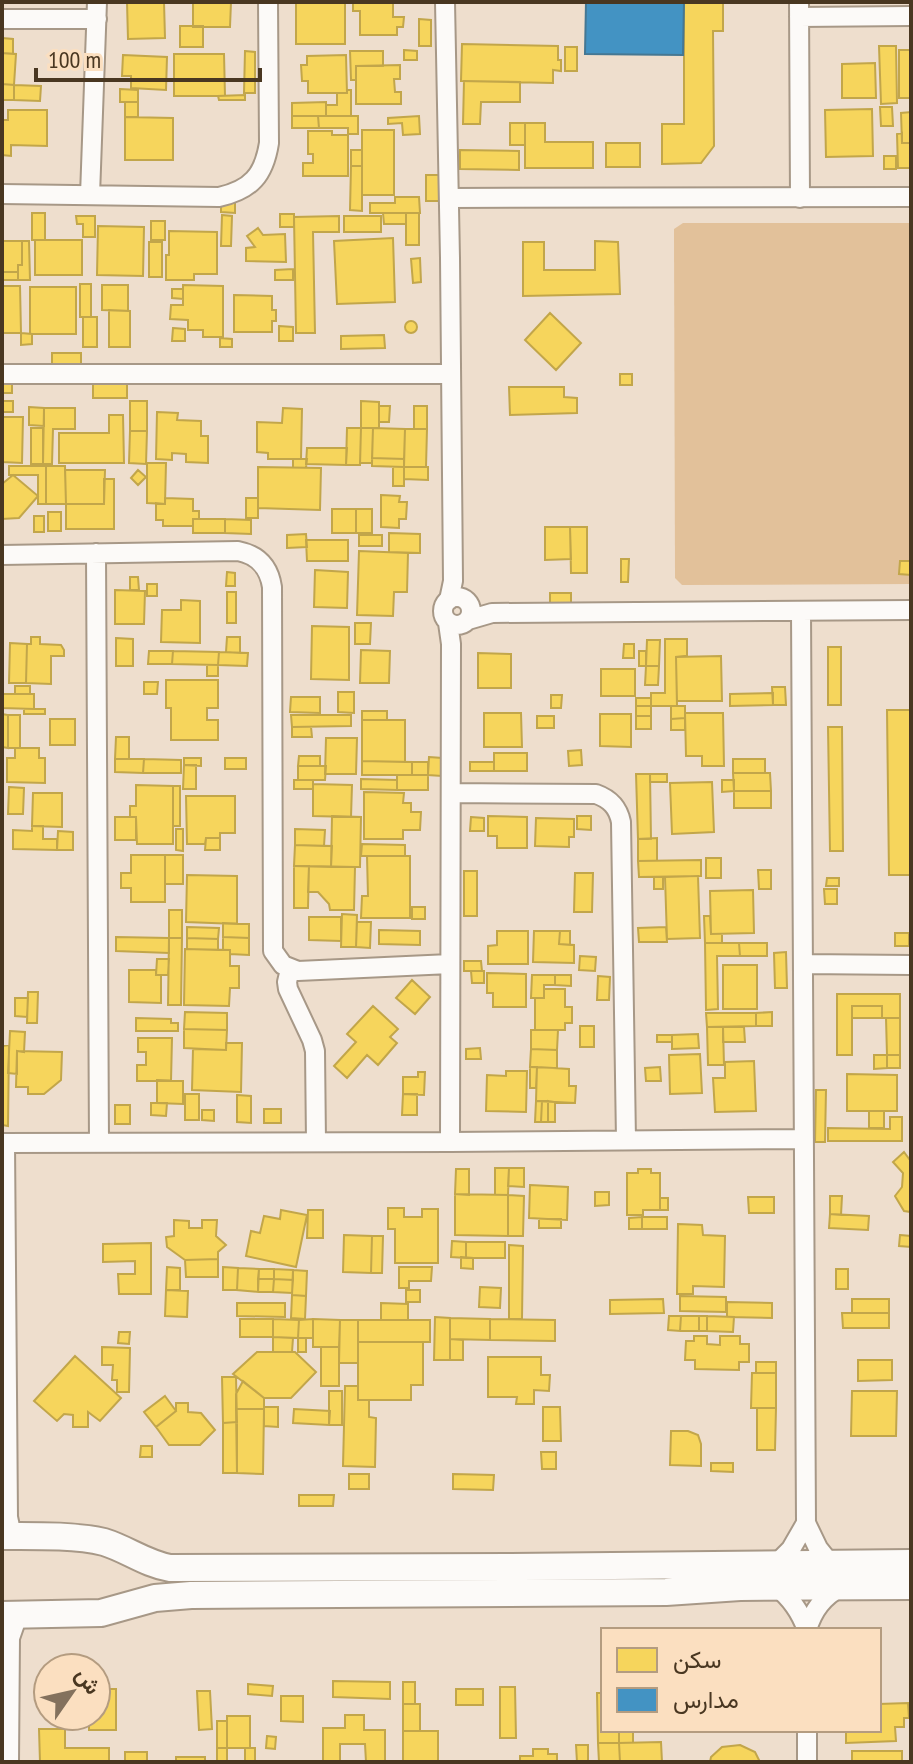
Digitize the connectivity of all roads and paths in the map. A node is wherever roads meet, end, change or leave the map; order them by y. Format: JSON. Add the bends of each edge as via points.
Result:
{"nodes":[{"id":1,"x":268,"y":2,"type":"edge"},
{"id":2,"x":445,"y":2,"type":"edge"},
{"id":3,"x":799,"y":9,"type":"edge"},
{"id":4,"x":97,"y":10,"type":"edge"},
{"id":5,"x":911,"y":16,"type":"edge"},
{"id":6,"x":2,"y":19,"type":"edge"},
{"id":7,"x":2,"y":194,"type":"edge"},
{"id":8,"x":90,"y":195,"type":"junction"},
{"id":9,"x":911,"y":197,"type":"edge"},
{"id":10,"x":449,"y":198,"type":"junction"},
{"id":11,"x":800,"y":198,"type":"junction"},
{"id":12,"x":2,"y":374,"type":"edge"},
{"id":13,"x":451,"y":374,"type":"junction"},
{"id":14,"x":96,"y":553,"type":"junction"},
{"id":15,"x":2,"y":555,"type":"edge"},
{"id":16,"x":911,"y":610,"type":"edge"},
{"id":17,"x":801,"y":611,"type":"junction"},
{"id":18,"x":459,"y":612,"type":"junction"},
{"id":19,"x":451,"y":793,"type":"junction"},
{"id":20,"x":450,"y":964,"type":"junction"},
{"id":21,"x":803,"y":964,"type":"junction"},
{"id":22,"x":911,"y":965,"type":"edge"},
{"id":23,"x":290,"y":969,"type":"junction"},
{"id":24,"x":804,"y":1139,"type":"junction"},
{"id":25,"x":626,"y":1140,"type":"junction"},
{"id":26,"x":316,"y":1142,"type":"junction"},
{"id":27,"x":450,"y":1142,"type":"junction"},
{"id":28,"x":4,"y":1143,"type":"edge"},
{"id":29,"x":99,"y":1143,"type":"junction"},
{"id":30,"x":806,"y":1523,"type":"junction"},
{"id":31,"x":6,"y":1531,"type":"edge"},
{"id":32,"x":911,"y":1563,"type":"edge"},
{"id":33,"x":151,"y":1564,"type":"junction"},
{"id":34,"x":777,"y":1575,"type":"junction"},
{"id":35,"x":836,"y":1575,"type":"junction"},
{"id":36,"x":911,"y":1586,"type":"edge"},
{"id":37,"x":155,"y":1598,"type":"junction"},
{"id":38,"x":8,"y":1621,"type":"edge"},
{"id":39,"x":806,"y":1628,"type":"edge"},
{"id":40,"x":808,"y":1628,"type":"edge"},
{"id":41,"x":807,"y":1732,"type":"edge"},
{"id":42,"x":9,"y":1762,"type":"edge"},
{"id":43,"x":807,"y":1762,"type":"edge"}],
"edges":[{"from":1,"to":8,"type":"street","via":[[269,143],[260,174],[235,193],[219,197]]},
{"from":2,"to":10,"type":"street"},
{"from":3,"to":5,"type":"street"},
{"from":3,"to":11,"type":"street"},
{"from":4,"to":6,"type":"street"},
{"from":4,"to":8,"type":"street"},
{"from":7,"to":8,"type":"street"},
{"from":9,"to":11,"type":"street"},
{"from":10,"to":11,"type":"street"},
{"from":10,"to":13,"type":"street"},
{"from":12,"to":13,"type":"street"},
{"from":13,"to":18,"type":"street","via":[[453,581]]},
{"from":14,"to":15,"type":"street"},
{"from":14,"to":23,"type":"street","via":[[238,551],[255,557],[267,570],[272,587],[272,943],[277,959]]},
{"from":14,"to":29,"type":"street"},
{"from":16,"to":17,"type":"street"},
{"from":17,"to":18,"type":"street"},
{"from":17,"to":21,"type":"street"},
{"from":18,"to":19,"type":"street","via":[[451,644]]},
{"from":19,"to":20,"type":"street"},
{"from":19,"to":25,"type":"street","via":[[588,793],[604,796],[616,807],[621,822]]},
{"from":20,"to":23,"type":"street"},
{"from":20,"to":27,"type":"street"},
{"from":21,"to":22,"type":"street"},
{"from":21,"to":24,"type":"street"},
{"from":23,"to":26,"type":"street","via":[[288,989],[315,1051]]},
{"from":24,"to":25,"type":"street"},
{"from":24,"to":30,"type":"street"},
{"from":25,"to":27,"type":"street"},
{"from":26,"to":27,"type":"street"},
{"from":26,"to":29,"type":"street"},
{"from":28,"to":29,"type":"street"},
{"from":28,"to":31,"type":"street"},
{"from":30,"to":34,"type":"street"},
{"from":30,"to":35,"type":"street"},
{"from":31,"to":33,"type":"main road","via":[[94,1540]]},
{"from":32,"to":35,"type":"main road"},
{"from":33,"to":34,"type":"main road"},
{"from":33,"to":37,"type":"main road"},
{"from":34,"to":35,"type":"main road"},
{"from":34,"to":37,"type":"main road","via":[[666,1592]]},
{"from":34,"to":39,"type":"street"},
{"from":35,"to":36,"type":"main road"},
{"from":35,"to":40,"type":"street"},
{"from":37,"to":38,"type":"main road","via":[[101,1613]]},
{"from":38,"to":42,"type":"street"},
{"from":41,"to":43,"type":"street"}]}
